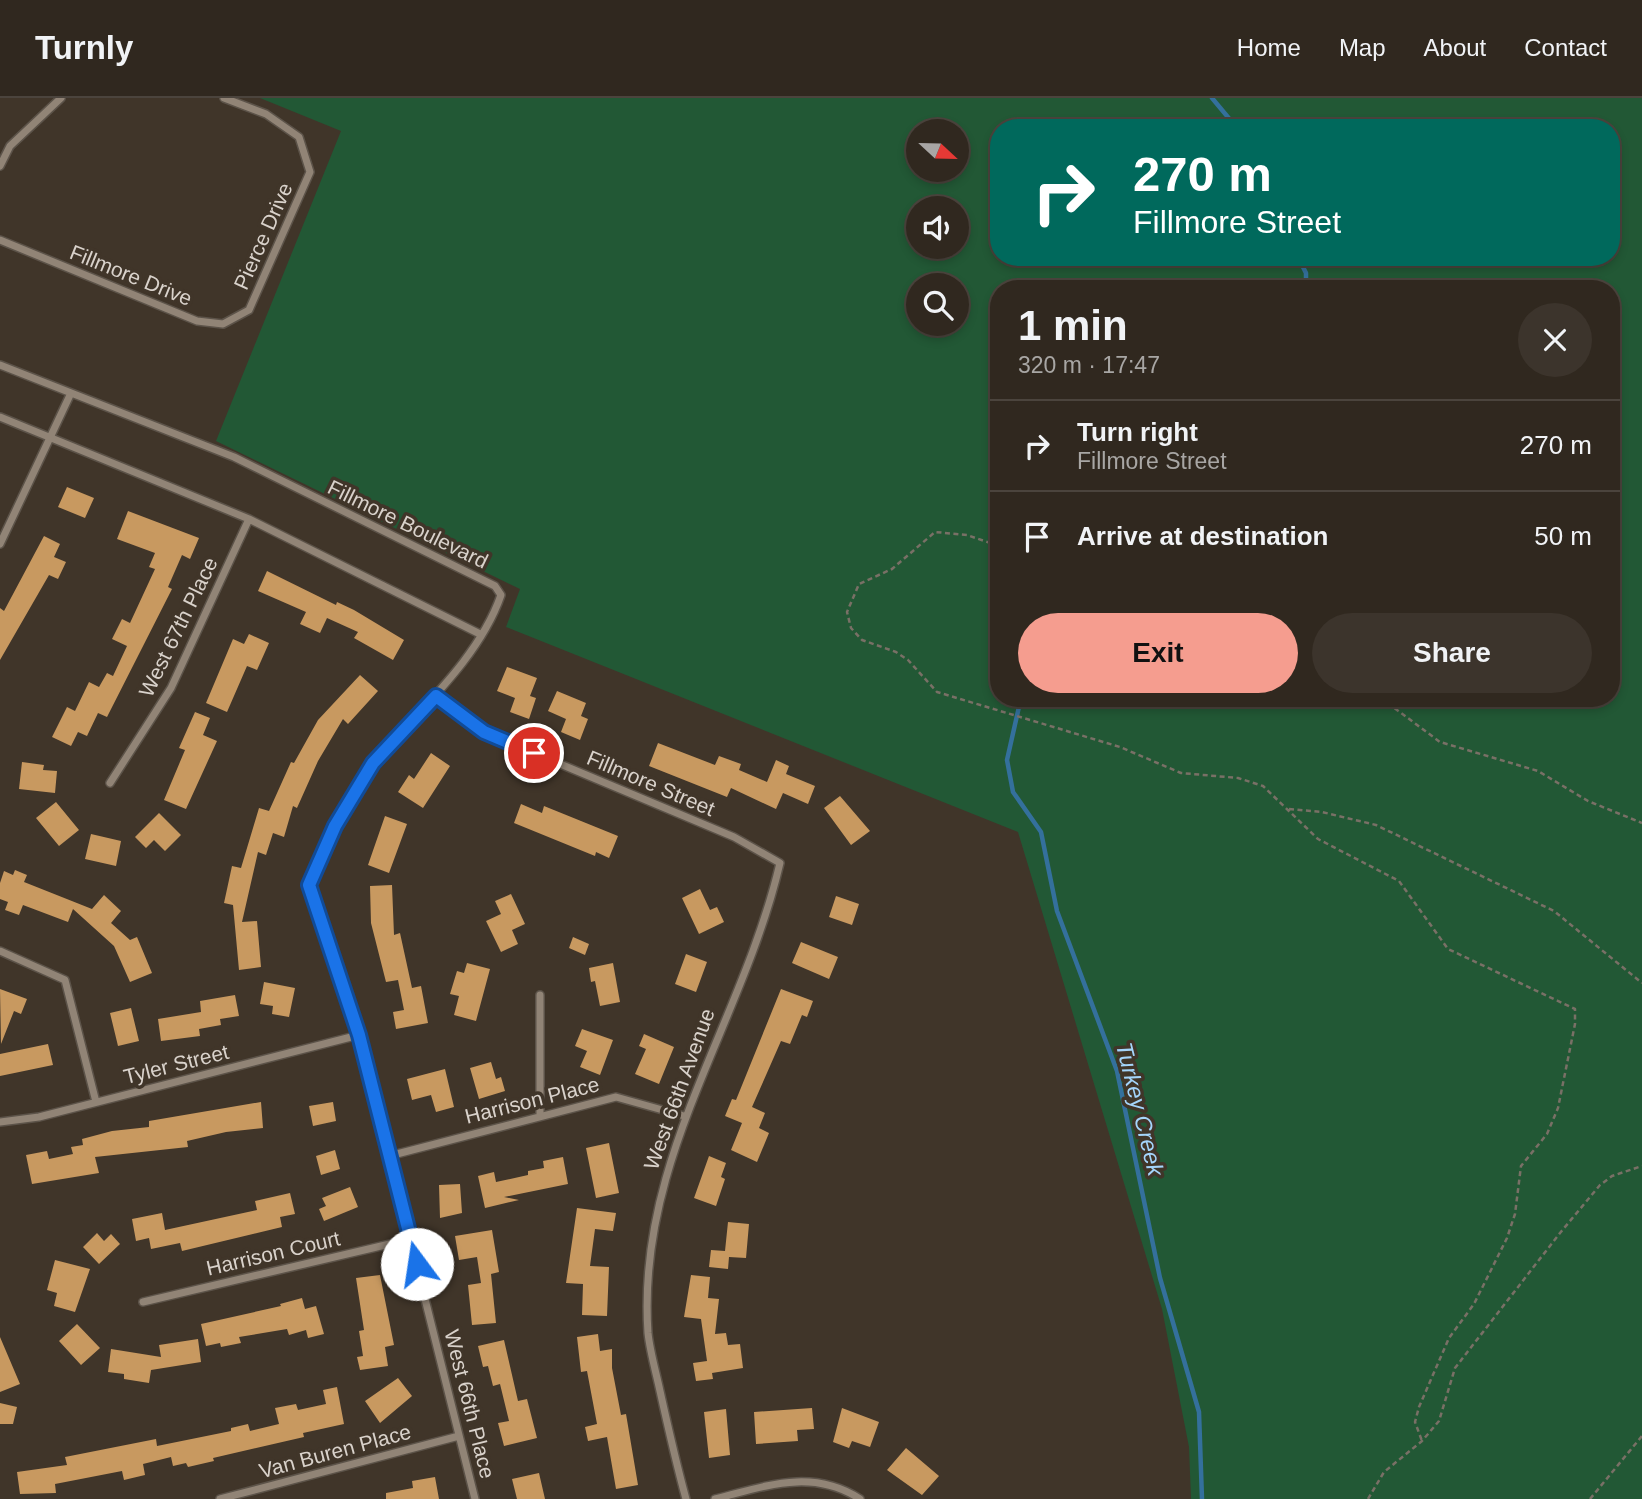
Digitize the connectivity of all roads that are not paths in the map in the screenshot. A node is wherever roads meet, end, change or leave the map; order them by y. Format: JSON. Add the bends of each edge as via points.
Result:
{"nodes":[{"id":1,"x":61,"y":98,"type":"edge"},
{"id":2,"x":224,"y":98,"type":"edge"},
{"id":3,"x":0,"y":166,"type":"edge"},
{"id":4,"x":0,"y":240,"type":"edge"},
{"id":5,"x":249,"y":310,"type":"joint"},
{"id":6,"x":0,"y":365,"type":"edge"},
{"id":7,"x":71,"y":393,"type":"junction"},
{"id":8,"x":0,"y":417,"type":"edge"},
{"id":9,"x":52,"y":438,"type":"junction"},
{"id":10,"x":249,"y":519,"type":"junction"},
{"id":11,"x":0,"y":544,"type":"edge"},
{"id":12,"x":480,"y":634,"type":"junction"},
{"id":13,"x":436,"y":696,"type":"junction"},
{"id":14,"x":110,"y":783,"type":"dead end"},
{"id":15,"x":780,"y":863,"type":"joint"},
{"id":16,"x":0,"y":951,"type":"edge"},
{"id":17,"x":540,"y":995,"type":"dead end"},
{"id":18,"x":359,"y":1035,"type":"junction"},
{"id":19,"x":96,"y":1102,"type":"junction"},
{"id":20,"x":540,"y":1114,"type":"junction"},
{"id":21,"x":684,"y":1116,"type":"junction"},
{"id":22,"x":0,"y":1122,"type":"edge"},
{"id":23,"x":388,"y":1156,"type":"junction"},
{"id":24,"x":411,"y":1239,"type":"junction"},
{"id":25,"x":143,"y":1302,"type":"dead end"},
{"id":26,"x":459,"y":1436,"type":"junction"},
{"id":27,"x":239,"y":1497,"type":"edge"},
{"id":28,"x":220,"y":1499,"type":"edge"},
{"id":29,"x":475,"y":1499,"type":"edge"},
{"id":30,"x":686,"y":1499,"type":"edge"},
{"id":31,"x":715,"y":1499,"type":"edge"},
{"id":32,"x":860,"y":1499,"type":"edge"}],
"edges":[{"from":1,"to":3,"type":"street","via":[[10,146]]},
{"from":2,"to":5,"type":"street","name":"Pierce Drive","via":[[266,114],[299,136],[310,172]]},
{"from":4,"to":5,"type":"street","name":"Fillmore Drive","via":[[197,321],[223,324]]},
{"from":6,"to":7,"type":"street","name":"Fillmore Boulevard"},
{"from":7,"to":9,"type":"street"},
{"from":7,"to":12,"type":"street","name":"Fillmore Boulevard","via":[[234,457],[495,586],[501,595]]},
{"from":8,"to":9,"type":"street"},
{"from":9,"to":10,"type":"street"},
{"from":9,"to":11,"type":"street"},
{"from":10,"to":12,"type":"street"},
{"from":10,"to":14,"type":"street","name":"West 67th Place","via":[[171,688]]},
{"from":12,"to":13,"type":"street","name":"West 66th Place"},
{"from":13,"to":15,"type":"street","name":"Fillmore Street","via":[[484,732],[734,837]]},
{"from":13,"to":18,"type":"street","name":"West 66th Place","via":[[373,763],[335,826],[309,885]]},
{"from":15,"to":21,"type":"street","name":"West 66th Avenue","via":[[769,906]]},
{"from":16,"to":19,"type":"street","via":[[65,980]]},
{"from":17,"to":20,"type":"street"},
{"from":18,"to":19,"type":"street","name":"Tyler Street"},
{"from":18,"to":23,"type":"street","name":"West 66th Place"},
{"from":19,"to":22,"type":"street","name":"Tyler Street"},
{"from":20,"to":21,"type":"street","name":"Harrison Place","via":[[616,1097]]},
{"from":20,"to":23,"type":"street","name":"Harrison Place"},
{"from":21,"to":30,"type":"street","name":"West 66th Avenue","via":[[652,1235],[648,1336]]},
{"from":23,"to":24,"type":"street","name":"West 66th Place"},
{"from":24,"to":25,"type":"street","name":"Harrison Court"},
{"from":24,"to":26,"type":"street","name":"West 66th Place"},
{"from":26,"to":27,"type":"street","name":"Van Buren Place"},
{"from":26,"to":29,"type":"street","name":"West 66th Place"},
{"from":27,"to":28,"type":"street","name":"Van Buren Place"},
{"from":31,"to":32,"type":"street","via":[[788,1480],[840,1486]]}]}
